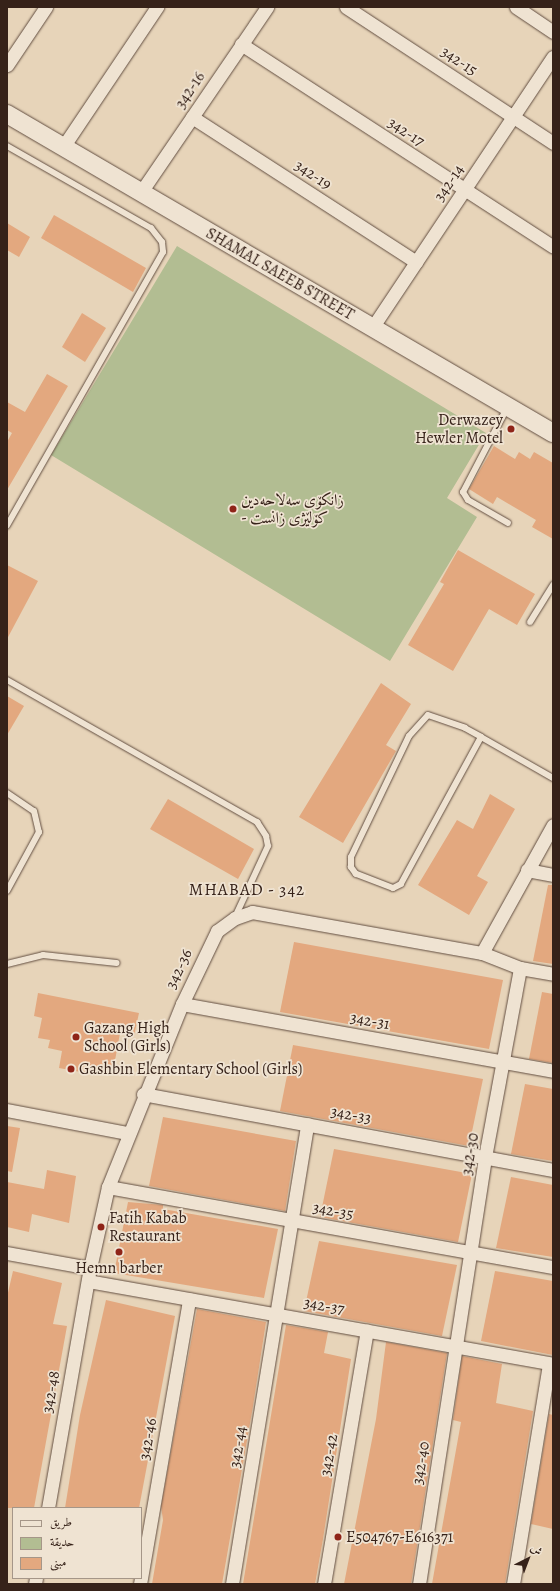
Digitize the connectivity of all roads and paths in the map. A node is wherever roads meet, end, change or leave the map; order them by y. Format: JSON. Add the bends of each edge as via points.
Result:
{"nodes":[{"id":1,"x":46,"y":7,"type":"edge"},
{"id":2,"x":157,"y":7,"type":"edge"},
{"id":3,"x":267,"y":7,"type":"edge"},
{"id":4,"x":346,"y":7,"type":"edge"},
{"id":5,"x":516,"y":7,"type":"edge"},
{"id":6,"x":553,"y":32,"type":"edge"},
{"id":7,"x":241,"y":44,"type":"junction"},
{"id":8,"x":553,"y":57,"type":"edge"},
{"id":9,"x":7,"y":65,"type":"edge"},
{"id":10,"x":7,"y":114,"type":"edge"},
{"id":11,"x":192,"y":117,"type":"junction"},
{"id":12,"x":513,"y":117,"type":"junction"},
{"id":13,"x":553,"y":143,"type":"edge"},
{"id":14,"x":7,"y":146,"type":"edge"},
{"id":15,"x":63,"y":146,"type":"junction"},
{"id":16,"x":464,"y":190,"type":"junction"},
{"id":17,"x":141,"y":192,"type":"junction"},
{"id":18,"x":553,"y":247,"type":"edge"},
{"id":19,"x":416,"y":262,"type":"junction"},
{"id":20,"x":372,"y":328,"type":"junction"},
{"id":21,"x":507,"y":407,"type":"junction"},
{"id":22,"x":553,"y":434,"type":"edge"},
{"id":23,"x":508,"y":523,"type":"dead end"},
{"id":24,"x":7,"y":526,"type":"edge"},
{"id":25,"x":553,"y":585,"type":"edge"},
{"id":26,"x":530,"y":622,"type":"dead end"},
{"id":27,"x":7,"y":680,"type":"edge"},
{"id":28,"x":481,"y":737,"type":"junction"},
{"id":29,"x":553,"y":778,"type":"edge"},
{"id":30,"x":7,"y":793,"type":"edge"},
{"id":31,"x":553,"y":826,"type":"edge"},
{"id":32,"x":527,"y":870,"type":"junction"},
{"id":33,"x":553,"y":875,"type":"edge"},
{"id":34,"x":7,"y":891,"type":"edge"},
{"id":35,"x":235,"y":918,"type":"junction"},
{"id":36,"x":482,"y":953,"type":"junction"},
{"id":37,"x":117,"y":963,"type":"dead end"},
{"id":38,"x":7,"y":964,"type":"edge"},
{"id":39,"x":520,"y":968,"type":"junction"},
{"id":40,"x":553,"y":974,"type":"edge"},
{"id":41,"x":182,"y":1004,"type":"junction"},
{"id":42,"x":504,"y":1063,"type":"junction"},
{"id":43,"x":553,"y":1071,"type":"edge"},
{"id":44,"x":143,"y":1094,"type":"junction"},
{"id":45,"x":7,"y":1110,"type":"edge"},
{"id":46,"x":308,"y":1124,"type":"junction"},
{"id":47,"x":128,"y":1133,"type":"junction"},
{"id":48,"x":486,"y":1157,"type":"junction"},
{"id":49,"x":553,"y":1170,"type":"edge"},
{"id":50,"x":108,"y":1187,"type":"junction"},
{"id":51,"x":292,"y":1221,"type":"junction"},
{"id":52,"x":7,"y":1253,"type":"edge"},
{"id":53,"x":472,"y":1253,"type":"junction"},
{"id":54,"x":553,"y":1267,"type":"edge"},
{"id":55,"x":89,"y":1275,"type":"junction"},
{"id":56,"x":189,"y":1299,"type":"junction"},
{"id":57,"x":277,"y":1315,"type":"junction"},
{"id":58,"x":367,"y":1331,"type":"junction"},
{"id":59,"x":457,"y":1347,"type":"junction"},
{"id":60,"x":551,"y":1364,"type":"edge"},
{"id":61,"x":48,"y":1507,"type":"edge"},
{"id":62,"x":142,"y":1572,"type":"edge"},
{"id":63,"x":232,"y":1584,"type":"edge"},
{"id":64,"x":324,"y":1584,"type":"edge"},
{"id":65,"x":419,"y":1584,"type":"edge"},
{"id":66,"x":513,"y":1584,"type":"edge"}],
"edges":[{"from":1,"to":9,"type":"street"},
{"from":2,"to":15,"type":"street"},
{"from":3,"to":7,"type":"street","name":"342-16"},
{"from":4,"to":12,"type":"street","name":"342-15"},
{"from":5,"to":6,"type":"street"},
{"from":7,"to":11,"type":"street","name":"342-16"},
{"from":7,"to":16,"type":"street","name":"342-17"},
{"from":8,"to":12,"type":"street","name":"342-14"},
{"from":10,"to":15,"type":"street","name":"SHAMAL SAEEB STREET"},
{"from":11,"to":17,"type":"street","name":"342-16"},
{"from":11,"to":19,"type":"street","name":"342-19"},
{"from":12,"to":13,"type":"street","name":"342-15"},
{"from":12,"to":16,"type":"street","name":"342-14"},
{"from":14,"to":24,"type":"lane","via":[[151,228],[162,242],[163,252]]},
{"from":15,"to":17,"type":"street","name":"SHAMAL SAEEB STREET"},
{"from":16,"to":18,"type":"street","name":"342-17"},
{"from":16,"to":19,"type":"street","name":"342-14"},
{"from":17,"to":20,"type":"street","name":"SHAMAL SAEEB STREET"},
{"from":19,"to":20,"type":"street","name":"342-14"},
{"from":20,"to":21,"type":"street","name":"SHAMAL SAEEB STREET"},
{"from":21,"to":22,"type":"street","name":"SHAMAL SAEEB STREET"},
{"from":21,"to":23,"type":"lane","via":[[463,492],[468,500]]},
{"from":25,"to":26,"type":"lane"},
{"from":27,"to":35,"type":"lane","via":[[257,822],[266,836],[268,846]]},
{"from":28,"to":28,"type":"lane","via":[[428,715],[409,736],[350,857],[351,867],[356,874],[393,888],[401,884]]},
{"from":28,"to":29,"type":"lane"},
{"from":30,"to":34,"type":"lane","via":[[34,811],[39,832]]},
{"from":31,"to":32,"type":"street"},
{"from":32,"to":33,"type":"street"},
{"from":32,"to":36,"type":"street"},
{"from":35,"to":36,"type":"street","name":"342-36","via":[[252,912]]},
{"from":35,"to":41,"type":"street","name":"342-36","via":[[218,931],[211,941]]},
{"from":36,"to":39,"type":"street","name":"342-36"},
{"from":37,"to":38,"type":"lane","via":[[43,955]]},
{"from":39,"to":40,"type":"street","name":"342-36"},
{"from":39,"to":42,"type":"street","name":"342-30"},
{"from":41,"to":42,"type":"street","name":"342-31"},
{"from":41,"to":44,"type":"street","name":"342-36"},
{"from":42,"to":43,"type":"street","name":"342-31"},
{"from":42,"to":48,"type":"street","name":"342-30"},
{"from":44,"to":46,"type":"street","name":"342-33"},
{"from":44,"to":47,"type":"street","name":"342-36"},
{"from":45,"to":47,"type":"street"},
{"from":46,"to":48,"type":"street","name":"342-33"},
{"from":46,"to":51,"type":"street","name":"342-44"},
{"from":47,"to":50,"type":"street","name":"342-36"},
{"from":48,"to":49,"type":"street","name":"342-33"},
{"from":48,"to":53,"type":"street","name":"342-30"},
{"from":50,"to":51,"type":"street","name":"342-35"},
{"from":50,"to":55,"type":"street","name":"342-36"},
{"from":51,"to":53,"type":"street","name":"342-35"},
{"from":51,"to":57,"type":"street","name":"342-44"},
{"from":52,"to":55,"type":"street","name":"342-37"},
{"from":53,"to":54,"type":"street","name":"342-35"},
{"from":53,"to":59,"type":"street","name":"342-30"},
{"from":55,"to":56,"type":"street","name":"342-37"},
{"from":55,"to":61,"type":"street","name":"342-48"},
{"from":56,"to":57,"type":"street","name":"342-37"},
{"from":56,"to":62,"type":"street","name":"342-46"},
{"from":57,"to":58,"type":"street","name":"342-37"},
{"from":57,"to":63,"type":"street","name":"342-44"},
{"from":58,"to":59,"type":"street","name":"342-37"},
{"from":58,"to":64,"type":"street","name":"342-42"},
{"from":59,"to":60,"type":"street","name":"342-37"},
{"from":59,"to":65,"type":"street","name":"342-40"},
{"from":60,"to":66,"type":"street"}]}
